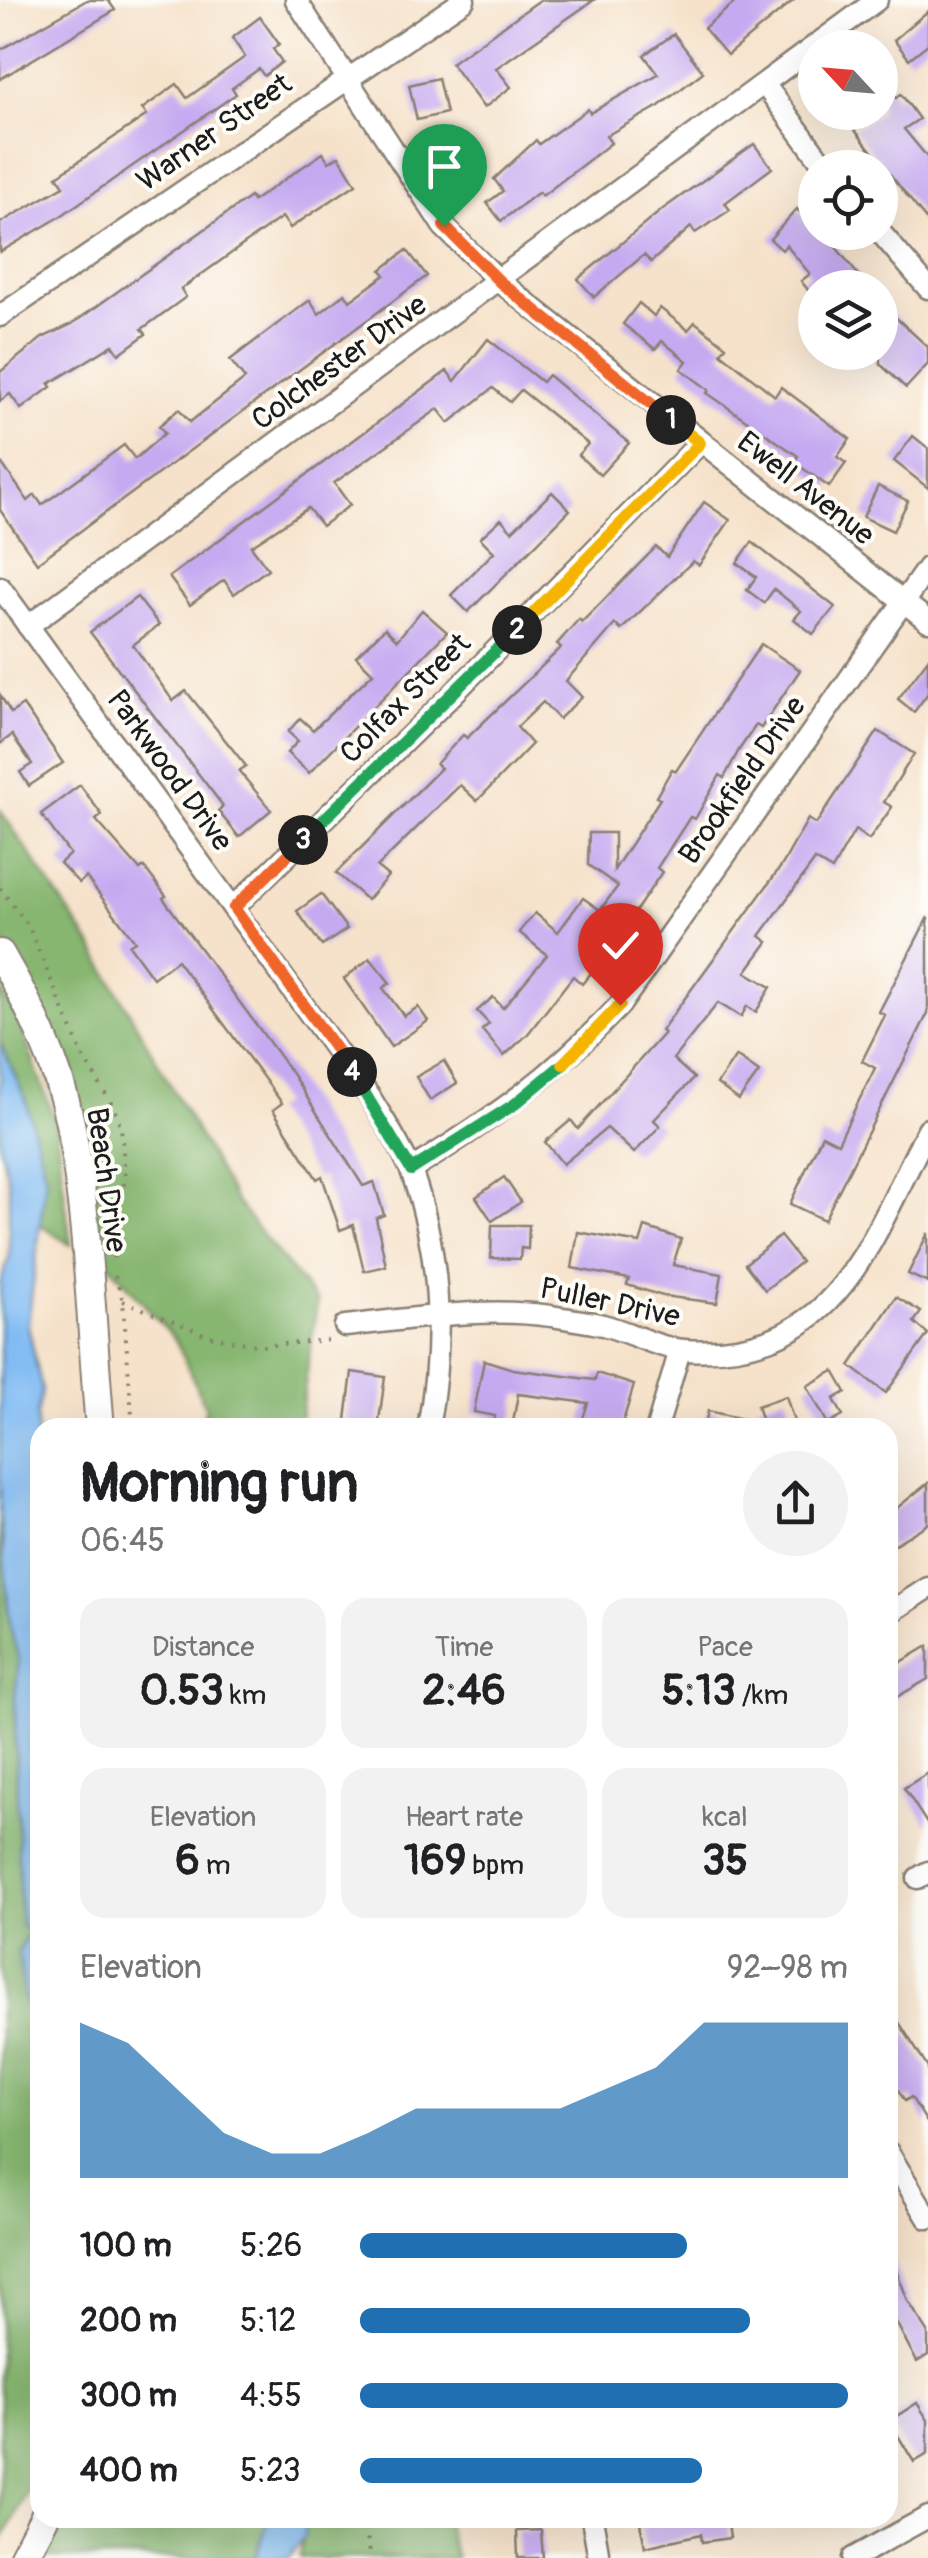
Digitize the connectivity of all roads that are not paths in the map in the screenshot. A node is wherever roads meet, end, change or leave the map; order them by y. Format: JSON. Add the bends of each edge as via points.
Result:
{"nodes":[{"id":1,"x":296,"y":0,"type":"edge"},
{"id":2,"x":464,"y":0,"type":"edge"},
{"id":3,"x":877,"y":0,"type":"edge"},
{"id":4,"x":347,"y":77,"type":"junction"},
{"id":5,"x":765,"y":85,"type":"junction"},
{"id":6,"x":813,"y":150,"type":"edge"},
{"id":7,"x":895,"y":250,"type":"edge"},
{"id":8,"x":500,"y":282,"type":"junction"},
{"id":9,"x":928,"y":288,"type":"edge"},
{"id":10,"x":0,"y":316,"type":"edge"},
{"id":11,"x":700,"y":443,"type":"junction"},
{"id":12,"x":928,"y":567,"type":"edge"},
{"id":13,"x":0,"y":587,"type":"edge"},
{"id":14,"x":904,"y":602,"type":"junction"},
{"id":15,"x":928,"y":622,"type":"edge"},
{"id":16,"x":28,"y":626,"type":"junction"},
{"id":17,"x":234,"y":908,"type":"junction"},
{"id":18,"x":0,"y":954,"type":"edge"},
{"id":19,"x":928,"y":1129,"type":"edge"},
{"id":20,"x":411,"y":1170,"type":"junction"},
{"id":21,"x":440,"y":1316,"type":"junction"},
{"id":22,"x":345,"y":1333,"type":"road end"},
{"id":23,"x":680,"y":1350,"type":"junction"},
{"id":24,"x":99,"y":1418,"type":"edge"},
{"id":25,"x":429,"y":1418,"type":"edge"},
{"id":26,"x":661,"y":1418,"type":"edge"},
{"id":27,"x":928,"y":1588,"type":"edge"},
{"id":28,"x":898,"y":1608,"type":"edge"},
{"id":29,"x":898,"y":2167,"type":"edge"},
{"id":30,"x":926,"y":2208,"type":"edge"},
{"id":31,"x":928,"y":2517,"type":"edge"},
{"id":32,"x":38,"y":2528,"type":"edge"},
{"id":33,"x":594,"y":2528,"type":"edge"},
{"id":34,"x":22,"y":2558,"type":"edge"},
{"id":35,"x":598,"y":2558,"type":"edge"},
{"id":36,"x":853,"y":2558,"type":"edge"}],
"edges":[{"from":1,"to":4,"type":"street","name":"Ewell Avenue"},
{"from":2,"to":4,"type":"street","name":"Warner Street"},
{"from":3,"to":5,"type":"street","name":"Colchester Drive"},
{"from":4,"to":8,"type":"street","name":"Ewell Avenue","via":[[444,226]]},
{"from":4,"to":10,"type":"street","name":"Warner Street"},
{"from":5,"to":6,"type":"street"},
{"from":5,"to":8,"type":"street","name":"Colchester Drive"},
{"from":7,"to":9,"type":"street"},
{"from":8,"to":11,"type":"street","name":"Ewell Avenue"},
{"from":8,"to":16,"type":"street","name":"Colchester Drive"},
{"from":11,"to":14,"type":"street","name":"Ewell Avenue"},
{"from":11,"to":17,"type":"street","name":"Colfax Street"},
{"from":12,"to":14,"type":"street","name":"Brookfield Drive"},
{"from":13,"to":16,"type":"street","name":"Parkwood Drive"},
{"from":14,"to":15,"type":"street","name":"Ewell Avenue"},
{"from":14,"to":20,"type":"street","name":"Brookfield Drive","via":[[620,1005],[515,1104]]},
{"from":16,"to":17,"type":"street","name":"Parkwood Drive"},
{"from":17,"to":20,"type":"street","name":"Parkwood Drive","via":[[370,1097]]},
{"from":18,"to":24,"type":"street","name":"Beach Drive","via":[[40,1034],[70,1122]]},
{"from":19,"to":23,"type":"street","name":"Puller Drive","via":[[857,1266],[800,1328],[750,1349]]},
{"from":20,"to":21,"type":"street","name":"Parkwood Drive","via":[[432,1244]]},
{"from":21,"to":22,"type":"street","name":"Puller Drive"},
{"from":21,"to":23,"type":"street","name":"Puller Drive","via":[[546,1315]]},
{"from":21,"to":25,"type":"street","name":"Parkwood Drive"},
{"from":23,"to":26,"type":"street"},
{"from":27,"to":28,"type":"street"},
{"from":29,"to":30,"type":"street"},
{"from":31,"to":36,"type":"street"},
{"from":32,"to":34,"type":"street"},
{"from":33,"to":35,"type":"street"}]}
